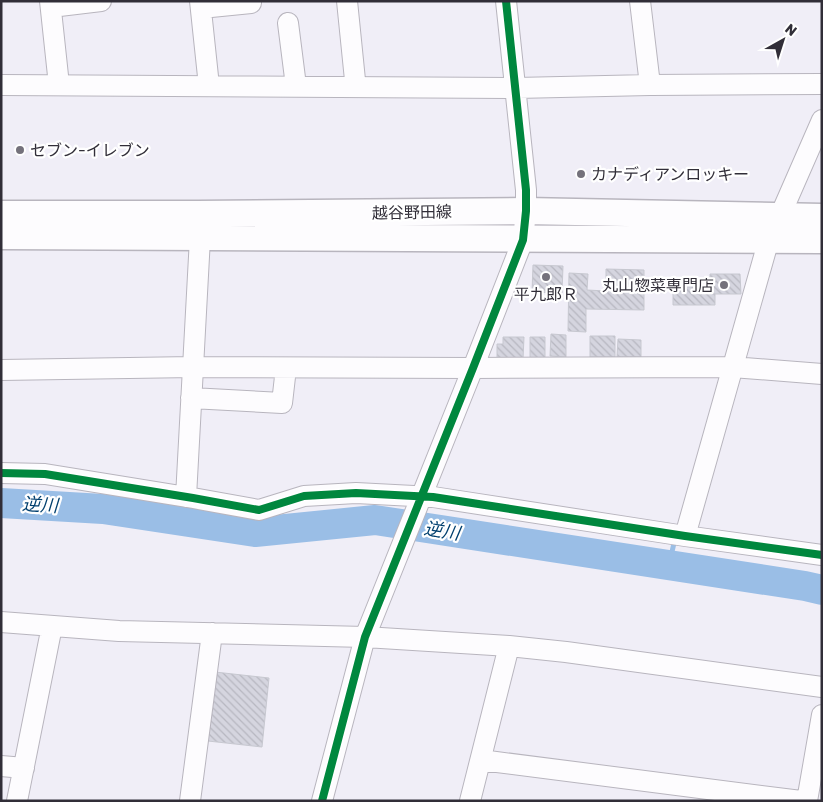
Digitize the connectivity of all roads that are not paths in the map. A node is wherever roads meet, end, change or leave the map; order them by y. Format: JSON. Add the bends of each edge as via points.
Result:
{"nodes":[{"id":1,"x":101,"y":1,"type":"edge"},
{"id":2,"x":347,"y":1,"type":"edge"},
{"id":3,"x":506,"y":1,"type":"edge"},
{"id":4,"x":640,"y":1,"type":"edge"},
{"id":5,"x":251,"y":3,"type":"dead end"},
{"id":6,"x":50,"y":4,"type":"edge"},
{"id":7,"x":201,"y":5,"type":"edge"},
{"id":8,"x":288,"y":23,"type":"dead end"},
{"id":9,"x":822,"y":84,"type":"edge"},
{"id":10,"x":1,"y":85,"type":"edge"},
{"id":11,"x":650,"y":85,"type":"junction"},
{"id":12,"x":59,"y":86,"type":"junction"},
{"id":13,"x":208,"y":86,"type":"junction"},
{"id":14,"x":296,"y":86,"type":"junction"},
{"id":15,"x":357,"y":86,"type":"junction"},
{"id":16,"x":516,"y":88,"type":"junction"},
{"id":17,"x":822,"y":120,"type":"edge"},
{"id":18,"x":526,"y":211,"type":"junction"},
{"id":19,"x":1,"y":214,"type":"edge"},
{"id":20,"x":822,"y":217,"type":"edge"},
{"id":21,"x":775,"y":228,"type":"junction"},
{"id":22,"x":1,"y":236,"type":"edge"},
{"id":23,"x":200,"y":238,"type":"junction"},
{"id":24,"x":523,"y":240,"type":"junction"},
{"id":25,"x":822,"y":240,"type":"edge"},
{"id":26,"x":193,"y":367,"type":"junction"},
{"id":27,"x":732,"y":367,"type":"junction"},
{"id":28,"x":286,"y":368,"type":"junction"},
{"id":29,"x":473,"y":368,"type":"junction"},
{"id":30,"x":1,"y":370,"type":"edge"},
{"id":31,"x":822,"y":374,"type":"edge"},
{"id":32,"x":191,"y":398,"type":"junction"},
{"id":33,"x":1,"y":473,"type":"edge"},
{"id":34,"x":186,"y":497,"type":"junction"},
{"id":35,"x":418,"y":503,"type":"junction"},
{"id":36,"x":685,"y":536,"type":"junction"},
{"id":37,"x":822,"y":556,"type":"edge"},
{"id":38,"x":1,"y":622,"type":"edge"},
{"id":39,"x":52,"y":626,"type":"junction"},
{"id":40,"x":212,"y":633,"type":"junction"},
{"id":41,"x":365,"y":637,"type":"junction"},
{"id":42,"x":509,"y":646,"type":"junction"},
{"id":43,"x":822,"y":687,"type":"edge"},
{"id":44,"x":822,"y":715,"type":"edge"},
{"id":45,"x":481,"y":760,"type":"junction"},
{"id":46,"x":1,"y":766,"type":"edge"},
{"id":47,"x":24,"y":768,"type":"junction"},
{"id":48,"x":17,"y":801,"type":"edge"},
{"id":49,"x":190,"y":801,"type":"edge"},
{"id":50,"x":322,"y":801,"type":"edge"},
{"id":51,"x":470,"y":801,"type":"edge"},
{"id":52,"x":801,"y":801,"type":"edge"},
{"id":53,"x":807,"y":801,"type":"edge"}],
"edges":[{"from":1,"to":6,"type":"street"},
{"from":2,"to":15,"type":"street"},
{"from":3,"to":16,"type":"street"},
{"from":4,"to":11,"type":"street"},
{"from":5,"to":7,"type":"street"},
{"from":6,"to":12,"type":"street"},
{"from":7,"to":13,"type":"street"},
{"from":8,"to":14,"type":"street"},
{"from":9,"to":11,"type":"street"},
{"from":10,"to":12,"type":"street"},
{"from":11,"to":16,"type":"street"},
{"from":12,"to":13,"type":"street"},
{"from":13,"to":14,"type":"street"},
{"from":14,"to":15,"type":"street"},
{"from":15,"to":16,"type":"street"},
{"from":16,"to":18,"type":"street"},
{"from":17,"to":21,"type":"street"},
{"from":18,"to":19,"type":"main road","name":"越谷野田線"},
{"from":18,"to":21,"type":"main road","name":"越谷野田線"},
{"from":18,"to":24,"type":"street"},
{"from":20,"to":21,"type":"main road","name":"越谷野田線"},
{"from":21,"to":24,"type":"main road","name":"越谷野田線"},
{"from":21,"to":25,"type":"main road","name":"越谷野田線"},
{"from":21,"to":27,"type":"street"},
{"from":22,"to":23,"type":"main road","name":"越谷野田線"},
{"from":23,"to":24,"type":"main road","name":"越谷野田線"},
{"from":23,"to":26,"type":"street"},
{"from":24,"to":29,"type":"street"},
{"from":26,"to":28,"type":"street"},
{"from":26,"to":30,"type":"street"},
{"from":26,"to":32,"type":"street"},
{"from":27,"to":29,"type":"street"},
{"from":27,"to":31,"type":"street"},
{"from":27,"to":36,"type":"street"},
{"from":28,"to":29,"type":"street"},
{"from":28,"to":32,"type":"street","via":[[282,403]]},
{"from":29,"to":35,"type":"street"},
{"from":32,"to":34,"type":"street"},
{"from":33,"to":34,"type":"street","via":[[45,474]]},
{"from":34,"to":35,"type":"street","via":[[259,510],[304,496],[356,493]]},
{"from":35,"to":36,"type":"street"},
{"from":35,"to":41,"type":"street"},
{"from":36,"to":37,"type":"street"},
{"from":38,"to":39,"type":"street"},
{"from":39,"to":40,"type":"street"},
{"from":39,"to":47,"type":"street"},
{"from":40,"to":41,"type":"street"},
{"from":40,"to":49,"type":"street"},
{"from":41,"to":42,"type":"street"},
{"from":41,"to":50,"type":"street"},
{"from":42,"to":43,"type":"street"},
{"from":42,"to":45,"type":"street"},
{"from":44,"to":53,"type":"street"},
{"from":45,"to":51,"type":"street"},
{"from":45,"to":52,"type":"street"},
{"from":46,"to":47,"type":"street"},
{"from":47,"to":48,"type":"street"}]}
